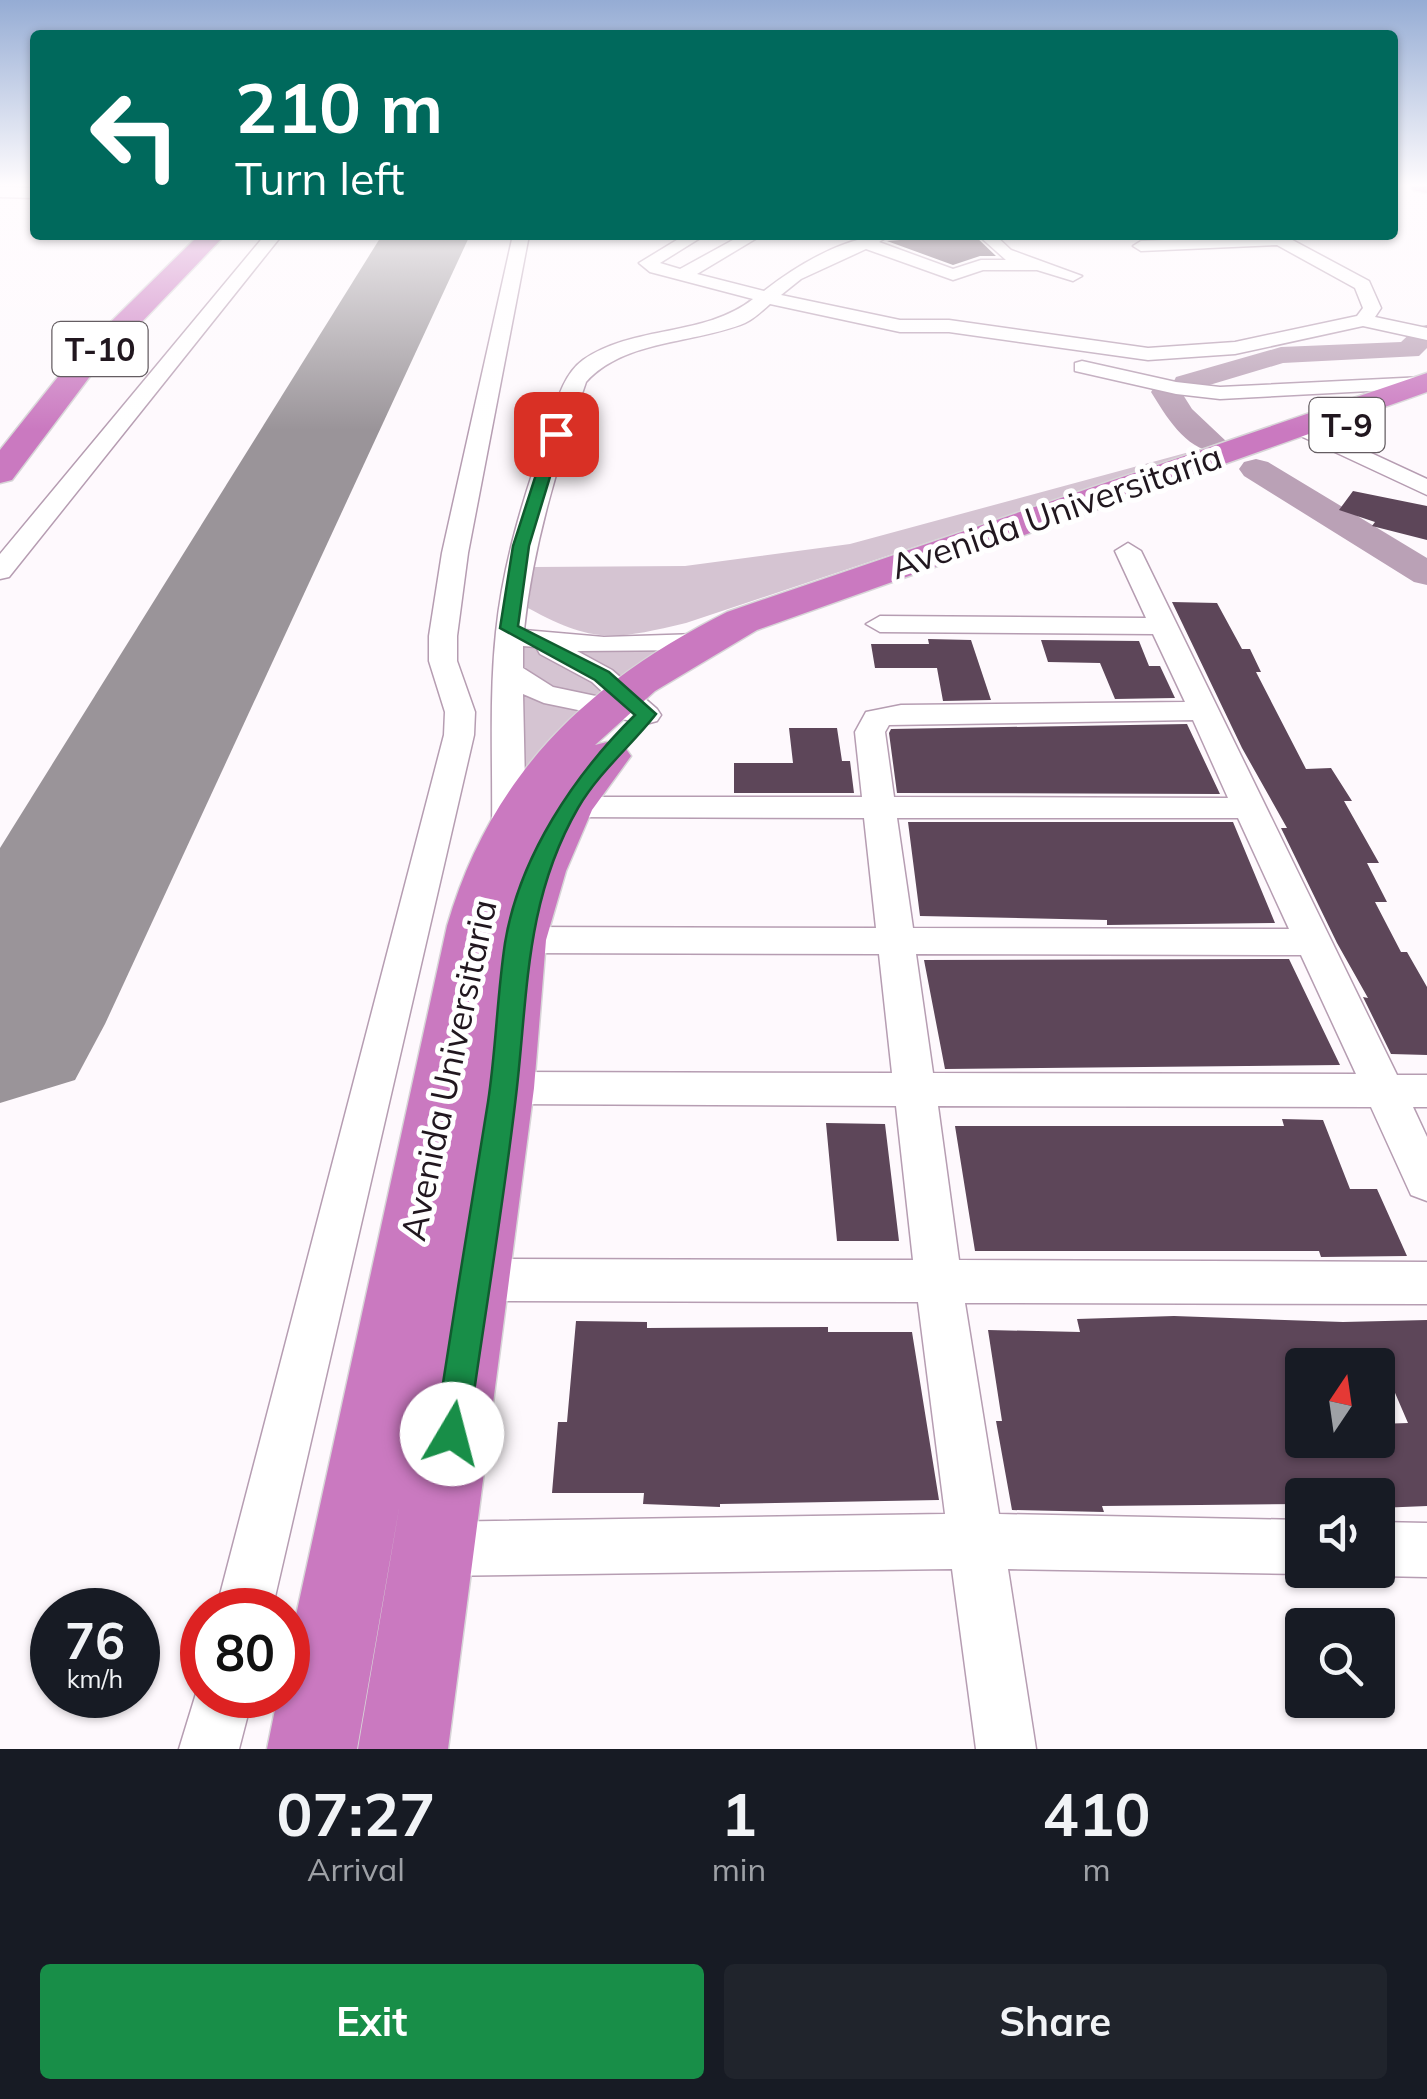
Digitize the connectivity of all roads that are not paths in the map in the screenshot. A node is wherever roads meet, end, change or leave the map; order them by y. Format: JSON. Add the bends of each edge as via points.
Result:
{"nodes":[{"id":1,"x":181,"y":267,"type":"edge"},
{"id":2,"x":248,"y":267,"type":"edge"},
{"id":3,"x":515,"y":267,"type":"edge"},
{"id":4,"x":658,"y":267,"type":"edge"},
{"id":5,"x":697,"y":267,"type":"edge"},
{"id":6,"x":812,"y":267,"type":"edge"},
{"id":7,"x":909,"y":267,"type":"edge"},
{"id":8,"x":980,"y":267,"type":"edge"},
{"id":9,"x":1042,"y":267,"type":"edge"},
{"id":10,"x":1329,"y":267,"type":"edge"},
{"id":11,"x":682,"y":275,"type":"junction"},
{"id":12,"x":1073,"y":276,"type":"dead end"},
{"id":13,"x":769,"y":298,"type":"junction"},
{"id":14,"x":951,"y":301,"type":"junction"},
{"id":15,"x":1363,"y":320,"type":"junction"},
{"id":16,"x":900,"y":326,"type":"junction"},
{"id":17,"x":1426,"y":374,"type":"edge"},
{"id":18,"x":1308,"y":431,"type":"junction"},
{"id":19,"x":0,"y":473,"type":"edge"},
{"id":20,"x":1427,"y":488,"type":"edge"},
{"id":21,"x":1128,"y":551,"type":"dead end"},
{"id":22,"x":0,"y":572,"type":"edge"},
{"id":23,"x":880,"y":624,"type":"dead end"},
{"id":24,"x":1164,"y":626,"type":"junction"},
{"id":25,"x":517,"y":633,"type":"junction"},
{"id":26,"x":698,"y":642,"type":"junction"},
{"id":27,"x":508,"y":672,"type":"junction"},
{"id":28,"x":626,"y":705,"type":"junction"},
{"id":29,"x":1204,"y":712,"type":"junction"},
{"id":30,"x":568,"y":807,"type":"junction"},
{"id":31,"x":1250,"y":808,"type":"junction"},
{"id":32,"x":879,"y":809,"type":"junction"},
{"id":33,"x":509,"y":830,"type":"junction"},
{"id":34,"x":518,"y":940,"type":"junction"},
{"id":35,"x":898,"y":940,"type":"junction"},
{"id":36,"x":1313,"y":942,"type":"junction"},
{"id":37,"x":446,"y":1088,"type":"junction"},
{"id":38,"x":504,"y":1088,"type":"junction"},
{"id":39,"x":915,"y":1089,"type":"junction"},
{"id":40,"x":1383,"y":1090,"type":"junction"},
{"id":41,"x":1427,"y":1090,"type":"edge"},
{"id":42,"x":1427,"y":1182,"type":"edge"},
{"id":43,"x":473,"y":1280,"type":"junction"},
{"id":44,"x":1427,"y":1283,"type":"edge"},
{"id":45,"x":939,"y":1284,"type":"junction"},
{"id":46,"x":977,"y":1540,"type":"junction"},
{"id":47,"x":1285,"y":1547,"type":"edge"},
{"id":48,"x":436,"y":1549,"type":"junction"},
{"id":49,"x":1395,"y":1549,"type":"edge"},
{"id":50,"x":1427,"y":1550,"type":"edge"},
{"id":51,"x":250,"y":1588,"type":"edge"},
{"id":52,"x":217,"y":1718,"type":"edge"},
{"id":53,"x":209,"y":1749,"type":"edge"},
{"id":54,"x":312,"y":1749,"type":"edge"},
{"id":55,"x":403,"y":1749,"type":"edge"},
{"id":56,"x":1006,"y":1749,"type":"edge"}],
"edges":[{"from":1,"to":19,"type":"highway","number":"T-10","via":[[80,369]]},
{"from":2,"to":22,"type":"street"},
{"from":3,"to":51,"type":"street","via":[[443,636],[459,735]]},
{"from":4,"to":11,"type":"street"},
{"from":5,"to":11,"type":"street"},
{"from":6,"to":13,"type":"street"},
{"from":7,"to":14,"type":"street"},
{"from":8,"to":14,"type":"street"},
{"from":9,"to":12,"type":"street"},
{"from":10,"to":15,"type":"street","via":[[1363,285],[1372,308]]},
{"from":11,"to":13,"type":"street"},
{"from":13,"to":16,"type":"street"},
{"from":13,"to":25,"type":"street","via":[[741,318],[604,358],[576,380],[521,546]]},
{"from":14,"to":15,"type":"street","via":[[1104,350],[1193,354]]},
{"from":14,"to":16,"type":"street"},
{"from":15,"to":17,"type":"street"},
{"from":16,"to":17,"type":"street","via":[[1197,392]]},
{"from":17,"to":18,"type":"highway","name":"Avenida Universitaria","number":"T-9"},
{"from":18,"to":20,"type":"street"},
{"from":18,"to":26,"type":"highway","name":"Avenida Universitaria","number":"T-9","via":[[808,596]]},
{"from":18,"to":28,"type":"highway","name":"Avenida Universitaria","number":"T-9","via":[[809,615]]},
{"from":21,"to":24,"type":"street"},
{"from":23,"to":24,"type":"street"},
{"from":24,"to":29,"type":"street"},
{"from":25,"to":26,"type":"street","via":[[604,646]]},
{"from":25,"to":27,"type":"street"},
{"from":25,"to":28,"type":"street","via":[[583,664]]},
{"from":26,"to":28,"type":"highway","name":"Avenida Universitaria","number":"T-9"},
{"from":27,"to":28,"type":"street","via":[[544,694]]},
{"from":27,"to":33,"type":"street"},
{"from":28,"to":30,"type":"highway","name":"Avenida Universitaria","number":"T-9","via":[[613,747]]},
{"from":28,"to":33,"type":"highway","name":"Avenida Universitaria","number":"T-9","via":[[557,760]]},
{"from":29,"to":31,"type":"street"},
{"from":29,"to":32,"type":"street","via":[[876,718],[870,732]]},
{"from":30,"to":32,"type":"street"},
{"from":30,"to":34,"type":"highway","name":"Avenida Universitaria","number":"T-9"},
{"from":31,"to":32,"type":"street"},
{"from":31,"to":36,"type":"street"},
{"from":32,"to":35,"type":"street"},
{"from":33,"to":37,"type":"highway","name":"Avenida Universitaria","number":"T-9","via":[[483,894],[465,967]]},
{"from":34,"to":35,"type":"street"},
{"from":34,"to":38,"type":"highway","name":"Avenida Universitaria","number":"T-9"},
{"from":35,"to":36,"type":"street"},
{"from":35,"to":39,"type":"street"},
{"from":36,"to":40,"type":"street"},
{"from":37,"to":38,"type":"street"},
{"from":37,"to":54,"type":"highway","name":"Avenida Universitaria","number":"T-9"},
{"from":38,"to":39,"type":"street"},
{"from":38,"to":43,"type":"highway","name":"Avenida Universitaria","number":"T-9"},
{"from":39,"to":40,"type":"street"},
{"from":39,"to":45,"type":"street"},
{"from":40,"to":41,"type":"street"},
{"from":40,"to":42,"type":"street"},
{"from":43,"to":45,"type":"street"},
{"from":43,"to":48,"type":"highway","name":"Avenida Universitaria","number":"T-9"},
{"from":44,"to":45,"type":"street"},
{"from":45,"to":46,"type":"street"},
{"from":46,"to":47,"type":"street"},
{"from":46,"to":48,"type":"street"},
{"from":46,"to":56,"type":"street"},
{"from":48,"to":55,"type":"highway","name":"Avenida Universitaria","number":"T-9"},
{"from":49,"to":50,"type":"street"},
{"from":52,"to":53,"type":"street"}]}
